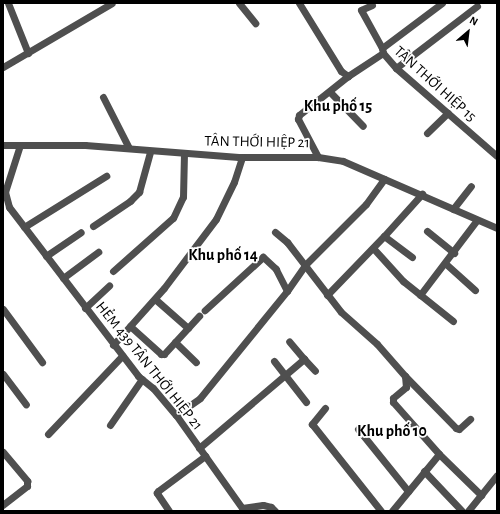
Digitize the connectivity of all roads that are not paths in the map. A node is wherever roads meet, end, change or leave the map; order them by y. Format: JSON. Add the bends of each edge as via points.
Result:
{"nodes":[{"id":1,"x":8,"y":3,"type":"edge"},
{"id":2,"x":112,"y":3,"type":"edge"},
{"id":3,"x":239,"y":3,"type":"edge"},
{"id":4,"x":299,"y":3,"type":"edge"},
{"id":5,"x":442,"y":3,"type":"edge"},
{"id":6,"x":372,"y":5,"type":"dead end"},
{"id":7,"x":476,"y":6,"type":"dead end"},
{"id":8,"x":255,"y":24,"type":"dead end"},
{"id":9,"x":383,"y":51,"type":"junction"},
{"id":10,"x":28,"y":53,"type":"junction"},
{"id":11,"x":3,"y":67,"type":"edge"},
{"id":12,"x":396,"y":68,"type":"junction"},
{"id":13,"x":348,"y":76,"type":"junction"},
{"id":14,"x":330,"y":92,"type":"junction"},
{"id":15,"x":103,"y":97,"type":"dead end"},
{"id":16,"x":448,"y":113,"type":"junction"},
{"id":17,"x":363,"y":126,"type":"dead end"},
{"id":18,"x":427,"y":133,"type":"dead end"},
{"id":19,"x":3,"y":145,"type":"edge"},
{"id":20,"x":20,"y":145,"type":"junction"},
{"id":21,"x":129,"y":148,"type":"junction"},
{"id":22,"x":150,"y":152,"type":"junction"},
{"id":23,"x":184,"y":153,"type":"junction"},
{"id":24,"x":497,"y":156,"type":"edge"},
{"id":25,"x":242,"y":157,"type":"junction"},
{"id":26,"x":318,"y":157,"type":"junction"},
{"id":27,"x":106,"y":176,"type":"dead end"},
{"id":28,"x":384,"y":178,"type":"junction"},
{"id":29,"x":471,"y":186,"type":"dead end"},
{"id":30,"x":422,"y":194,"type":"junction"},
{"id":31,"x":453,"y":209,"type":"junction"},
{"id":32,"x":477,"y":220,"type":"junction"},
{"id":33,"x":93,"y":226,"type":"dead end"},
{"id":34,"x":24,"y":227,"type":"junction"},
{"id":35,"x":497,"y":228,"type":"edge"},
{"id":36,"x":427,"y":231,"type":"dead end"},
{"id":37,"x":81,"y":232,"type":"dead end"},
{"id":38,"x":275,"y":232,"type":"dead end"},
{"id":39,"x":384,"y":236,"type":"junction"},
{"id":40,"x":373,"y":248,"type":"junction"},
{"id":41,"x":98,"y":252,"type":"dead end"},
{"id":42,"x":454,"y":252,"type":"junction"},
{"id":43,"x":46,"y":256,"type":"junction"},
{"id":44,"x":412,"y":257,"type":"dead end"},
{"id":45,"x":446,"y":264,"type":"junction"},
{"id":46,"x":305,"y":265,"type":"junction"},
{"id":47,"x":113,"y":271,"type":"dead end"},
{"id":48,"x":63,"y":278,"type":"junction"},
{"id":49,"x":109,"y":286,"type":"dead end"},
{"id":50,"x":475,"y":290,"type":"dead end"},
{"id":51,"x":287,"y":291,"type":"junction"},
{"id":52,"x":327,"y":295,"type":"junction"},
{"id":53,"x":420,"y":295,"type":"junction"},
{"id":54,"x":155,"y":299,"type":"junction"},
{"id":55,"x":85,"y":308,"type":"junction"},
{"id":56,"x":3,"y":309,"type":"edge"},
{"id":57,"x":205,"y":310,"type":"dead end"},
{"id":58,"x":199,"y":316,"type":"dead end"},
{"id":59,"x":453,"y":321,"type":"dead end"},
{"id":60,"x":130,"y":326,"type":"junction"},
{"id":61,"x":188,"y":328,"type":"junction"},
{"id":62,"x":289,"y":341,"type":"dead end"},
{"id":63,"x":175,"y":342,"type":"junction"},
{"id":64,"x":114,"y":345,"type":"junction"},
{"id":65,"x":122,"y":356,"type":"junction"},
{"id":66,"x":304,"y":359,"type":"junction"},
{"id":67,"x":274,"y":361,"type":"dead end"},
{"id":68,"x":42,"y":362,"type":"dead end"},
{"id":69,"x":196,"y":362,"type":"dead end"},
{"id":70,"x":315,"y":372,"type":"dead end"},
{"id":71,"x":3,"y":374,"type":"edge"},
{"id":72,"x":285,"y":375,"type":"junction"},
{"id":73,"x":405,"y":376,"type":"junction"},
{"id":74,"x":142,"y":379,"type":"junction"},
{"id":75,"x":306,"y":402,"type":"dead end"},
{"id":76,"x":26,"y":404,"type":"dead end"},
{"id":77,"x":325,"y":408,"type":"dead end"},
{"id":78,"x":176,"y":415,"type":"junction"},
{"id":79,"x":470,"y":419,"type":"dead end"},
{"id":80,"x":110,"y":425,"type":"dead end"},
{"id":81,"x":358,"y":429,"type":"dead end"},
{"id":82,"x":48,"y":434,"type":"dead end"},
{"id":83,"x":199,"y":448,"type":"junction"},
{"id":84,"x":3,"y":452,"type":"edge"},
{"id":85,"x":439,"y":454,"type":"junction"},
{"id":86,"x":205,"y":456,"type":"junction"},
{"id":87,"x":424,"y":471,"type":"junction"},
{"id":88,"x":497,"y":476,"type":"edge"},
{"id":89,"x":408,"y":491,"type":"junction"},
{"id":90,"x":481,"y":495,"type":"junction"},
{"id":91,"x":3,"y":505,"type":"edge"},
{"id":92,"x":273,"y":509,"type":"edge"},
{"id":93,"x":168,"y":511,"type":"edge"},
{"id":94,"x":264,"y":511,"type":"edge"},
{"id":95,"x":381,"y":511,"type":"edge"},
{"id":96,"x":392,"y":511,"type":"edge"},
{"id":97,"x":462,"y":511,"type":"edge"},
{"id":98,"x":468,"y":511,"type":"edge"}],
"edges":[{"from":1,"to":10,"type":"street"},
{"from":2,"to":10,"type":"street"},
{"from":3,"to":8,"type":"street"},
{"from":4,"to":13,"type":"street","via":[[341,71]]},
{"from":5,"to":9,"type":"street"},
{"from":6,"to":9,"type":"street","via":[[361,10]]},
{"from":7,"to":12,"type":"street"},
{"from":9,"to":12,"type":"street","name":"TÂN THỚI HIỆP 15"},
{"from":9,"to":13,"type":"street","name":"TÂN THỚI HIỆP 15"},
{"from":10,"to":11,"type":"street"},
{"from":12,"to":16,"type":"street","name":"TÂN THỚI HIỆP 15"},
{"from":13,"to":14,"type":"street","name":"TÂN THỚI HIỆP 15"},
{"from":14,"to":17,"type":"street"},
{"from":14,"to":26,"type":"street","name":"TÂN THỚI HIỆP 15","via":[[299,115],[298,119]]},
{"from":15,"to":21,"type":"street"},
{"from":16,"to":18,"type":"street"},
{"from":16,"to":24,"type":"street","name":"TÂN THỚI HIỆP 15"},
{"from":19,"to":20,"type":"street","name":"TÂN THỚI HIỆP 21"},
{"from":20,"to":21,"type":"street","name":"TÂN THỚI HIỆP 21"},
{"from":20,"to":34,"type":"street","name":"HẺM 439 TÂN THỚI HIỆP 21","via":[[5,199]]},
{"from":21,"to":22,"type":"street","name":"TÂN THỚI HIỆP 21"},
{"from":22,"to":23,"type":"street","name":"TÂN THỚI HIỆP 21"},
{"from":22,"to":33,"type":"street","via":[[139,192],[130,202]]},
{"from":23,"to":25,"type":"street","name":"TÂN THỚI HIỆP 21"},
{"from":23,"to":47,"type":"street","via":[[183,197],[173,218]]},
{"from":25,"to":26,"type":"street","name":"TÂN THỚI HIỆP 21"},
{"from":25,"to":54,"type":"street","via":[[234,182],[216,219]]},
{"from":26,"to":28,"type":"street","name":"TÂN THỚI HIỆP 21","via":[[343,161]]},
{"from":27,"to":34,"type":"street"},
{"from":28,"to":30,"type":"street","name":"TÂN THỚI HIỆP 21"},
{"from":28,"to":46,"type":"street","via":[[366,204]]},
{"from":29,"to":31,"type":"street"},
{"from":30,"to":31,"type":"street","name":"TÂN THỚI HIỆP 21"},
{"from":30,"to":39,"type":"street"},
{"from":31,"to":32,"type":"street","name":"TÂN THỚI HIỆP 21"},
{"from":32,"to":35,"type":"street","name":"TÂN THỚI HIỆP 21"},
{"from":32,"to":42,"type":"street"},
{"from":34,"to":43,"type":"street","name":"HẺM 439 TÂN THỚI HIỆP 21"},
{"from":36,"to":42,"type":"street"},
{"from":37,"to":43,"type":"street"},
{"from":38,"to":46,"type":"street","via":[[287,242]]},
{"from":39,"to":40,"type":"street"},
{"from":39,"to":44,"type":"street"},
{"from":40,"to":52,"type":"street"},
{"from":40,"to":53,"type":"street","via":[[403,281]]},
{"from":41,"to":48,"type":"street"},
{"from":42,"to":45,"type":"street"},
{"from":43,"to":48,"type":"street","name":"HẺM 439 TÂN THỚI HIỆP 21"},
{"from":45,"to":50,"type":"street"},
{"from":45,"to":53,"type":"street"},
{"from":46,"to":51,"type":"street"},
{"from":46,"to":52,"type":"street"},
{"from":48,"to":55,"type":"street","name":"HẺM 439 TÂN THỚI HIỆP 21"},
{"from":49,"to":55,"type":"street"},
{"from":51,"to":57,"type":"street","via":[[276,269],[263,257]]},
{"from":51,"to":78,"type":"street","via":[[200,398]]},
{"from":52,"to":73,"type":"street","via":[[341,312],[377,344]]},
{"from":53,"to":59,"type":"street"},
{"from":54,"to":60,"type":"street"},
{"from":54,"to":61,"type":"street"},
{"from":55,"to":64,"type":"street","name":"HẺM 439 TÂN THỚI HIỆP 21"},
{"from":56,"to":68,"type":"street"},
{"from":58,"to":61,"type":"street"},
{"from":60,"to":63,"type":"street","via":[[160,354]]},
{"from":60,"to":64,"type":"street"},
{"from":61,"to":63,"type":"street"},
{"from":62,"to":66,"type":"street"},
{"from":63,"to":69,"type":"street"},
{"from":64,"to":65,"type":"street","name":"HẺM 439 TÂN THỚI HIỆP 21"},
{"from":65,"to":74,"type":"street","name":"HẺM 439 TÂN THỚI HIỆP 21"},
{"from":65,"to":82,"type":"street"},
{"from":66,"to":70,"type":"street"},
{"from":66,"to":72,"type":"street"},
{"from":67,"to":72,"type":"street"},
{"from":71,"to":76,"type":"street"},
{"from":72,"to":75,"type":"street"},
{"from":72,"to":83,"type":"street"},
{"from":73,"to":79,"type":"street","via":[[456,428],[459,429]]},
{"from":73,"to":85,"type":"street","via":[[406,387],[393,398],[393,402]]},
{"from":74,"to":78,"type":"street","name":"HẺM 439 TÂN THỚI HIỆP 21"},
{"from":74,"to":80,"type":"street"},
{"from":77,"to":95,"type":"street","via":[[312,424]]},
{"from":78,"to":83,"type":"street","name":"HẺM 439 TÂN THỚI HIỆP 21"},
{"from":81,"to":89,"type":"street"},
{"from":83,"to":86,"type":"street","name":"HẺM 439 TÂN THỚI HIỆP 21"},
{"from":84,"to":91,"type":"street","via":[[27,481],[27,486]]},
{"from":85,"to":87,"type":"street"},
{"from":85,"to":90,"type":"street"},
{"from":86,"to":92,"type":"street","name":"HẺM 439 TÂN THỚI HIỆP 21","via":[[242,508]]},
{"from":86,"to":93,"type":"street","via":[[158,491]]},
{"from":87,"to":89,"type":"street"},
{"from":87,"to":97,"type":"street"},
{"from":88,"to":90,"type":"street"},
{"from":89,"to":96,"type":"street"},
{"from":90,"to":98,"type":"street"},
{"from":92,"to":94,"type":"street"}]}
